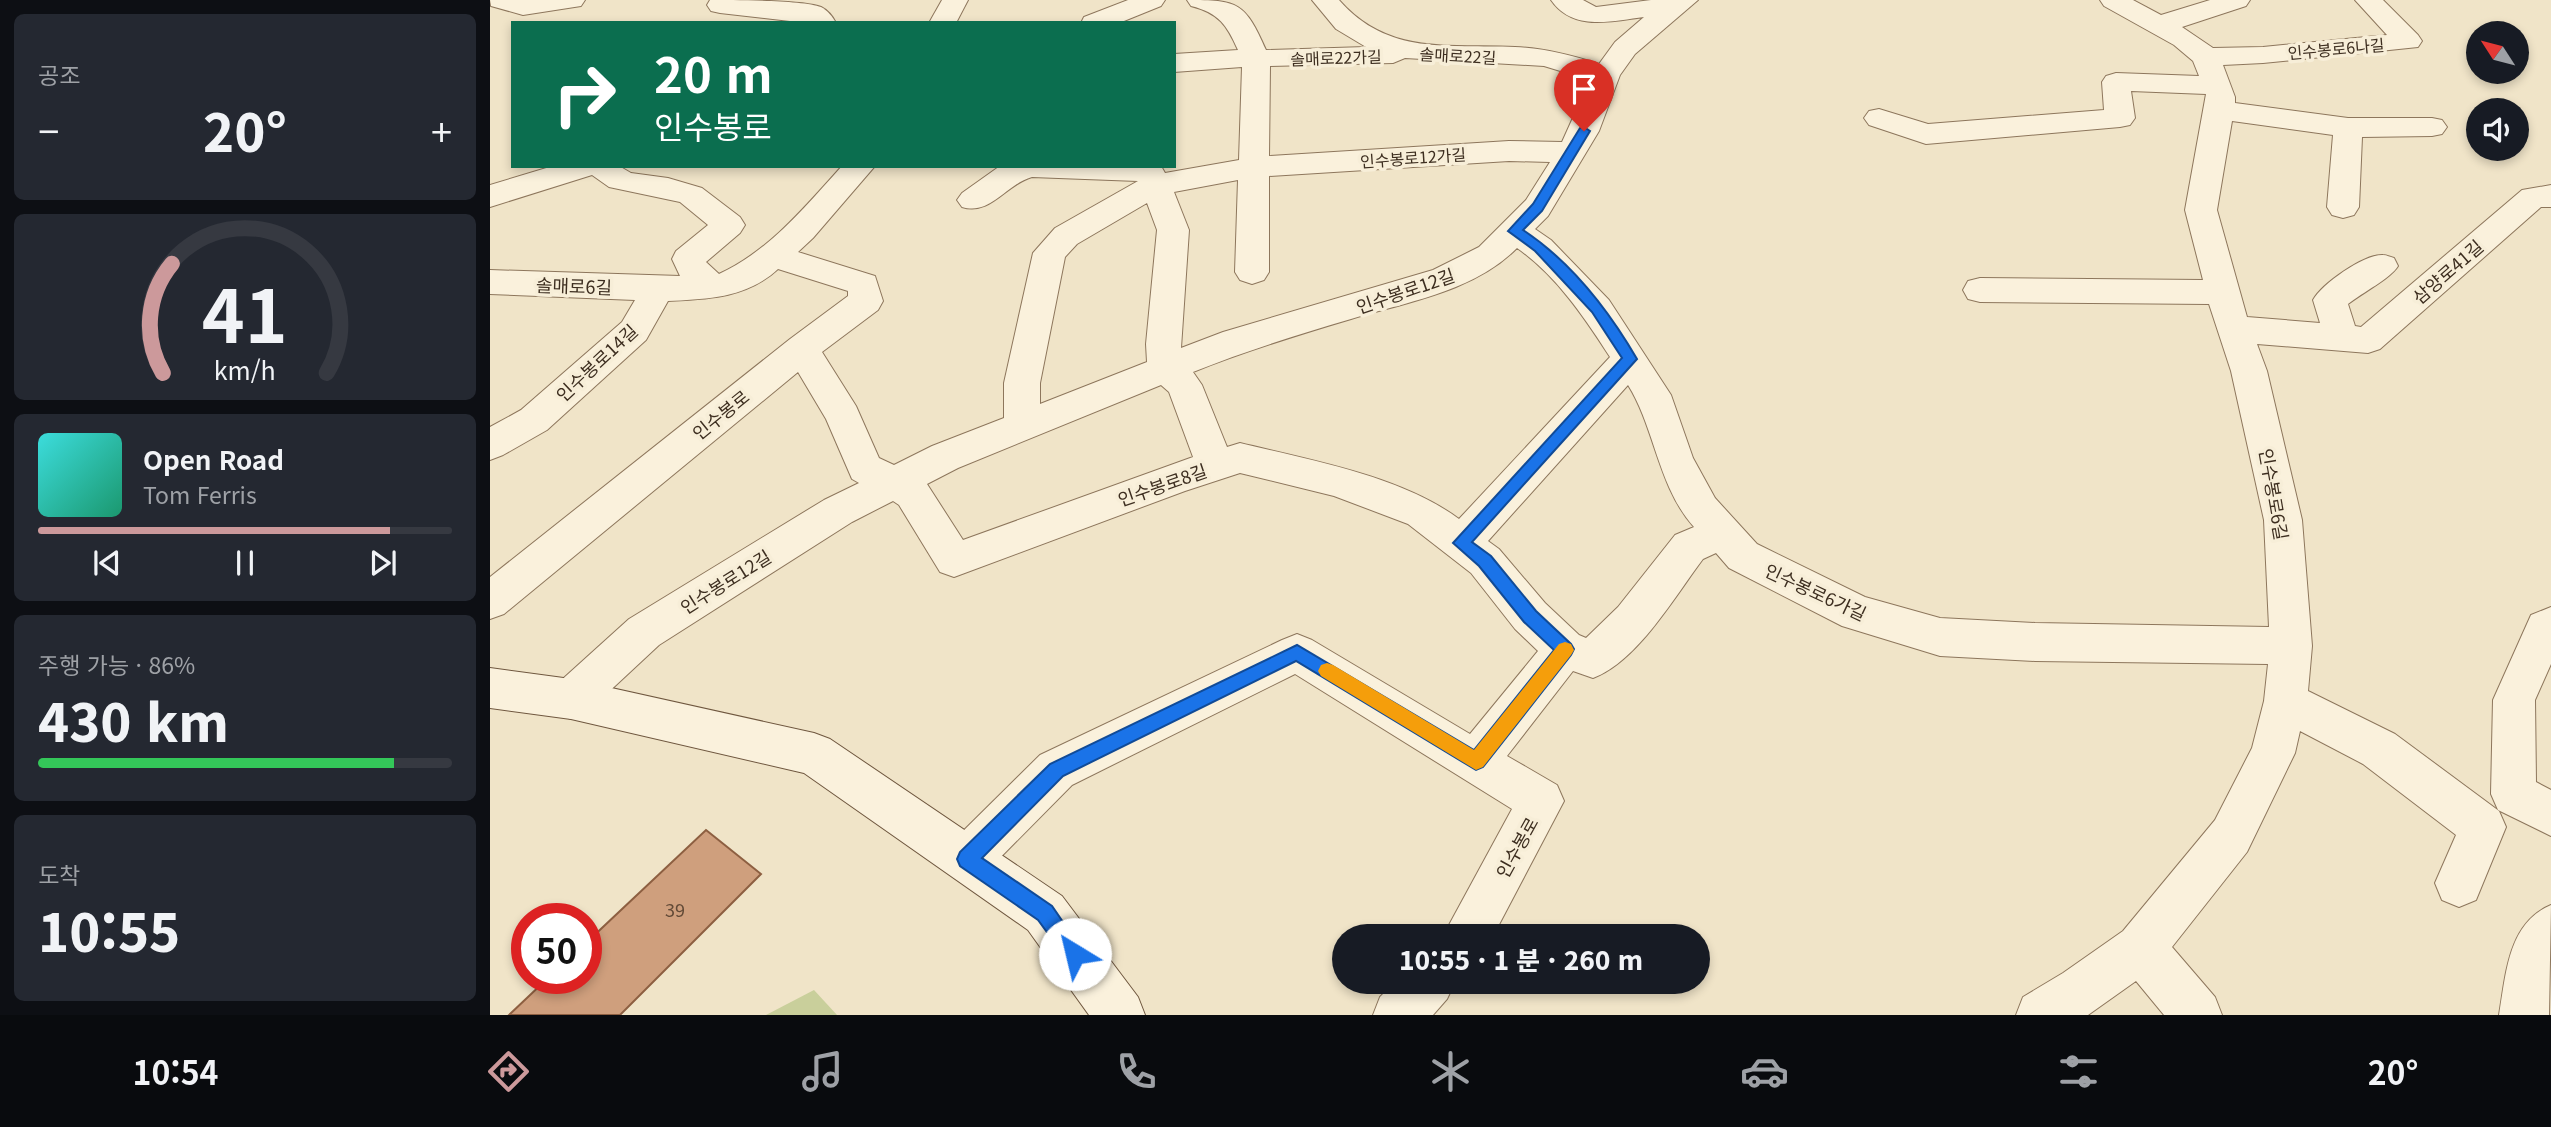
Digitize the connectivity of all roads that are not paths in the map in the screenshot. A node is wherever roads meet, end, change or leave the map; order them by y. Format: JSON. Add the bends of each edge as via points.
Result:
{"nodes":[{"id":1,"x":572,"y":0,"type":"edge"},
{"id":2,"x":955,"y":0,"type":"edge"},
{"id":3,"x":1103,"y":0,"type":"edge"},
{"id":4,"x":1152,"y":0,"type":"edge"},
{"id":5,"x":1325,"y":0,"type":"edge"},
{"id":6,"x":1564,"y":0,"type":"edge"},
{"id":7,"x":2113,"y":0,"type":"edge"},
{"id":8,"x":2236,"y":0,"type":"edge"},
{"id":9,"x":2368,"y":0,"type":"edge"},
{"id":10,"x":1218,"y":3,"type":"edge"},
{"id":11,"x":1680,"y":3,"type":"edge"},
{"id":12,"x":497,"y":4,"type":"edge"},
{"id":13,"x":717,"y":9,"type":"edge"},
{"id":14,"x":821,"y":21,"type":"edge"},
{"id":15,"x":943,"y":21,"type":"edge"},
{"id":16,"x":1095,"y":21,"type":"edge"},
{"id":17,"x":1099,"y":21,"type":"edge"},
{"id":18,"x":2159,"y":25,"type":"junction"},
{"id":19,"x":1416,"y":54,"type":"junction"},
{"id":20,"x":1256,"y":60,"type":"junction"},
{"id":21,"x":1176,"y":63,"type":"edge"},
{"id":22,"x":1606,"y":75,"type":"junction"},
{"id":23,"x":2214,"y":84,"type":"junction"},
{"id":24,"x":1878,"y":118,"type":"dead end"},
{"id":25,"x":2432,"y":127,"type":"dead end"},
{"id":26,"x":2348,"y":128,"type":"junction"},
{"id":27,"x":1571,"y":152,"type":"junction"},
{"id":28,"x":1256,"y":167,"type":"junction"},
{"id":29,"x":581,"y":168,"type":"edge"},
{"id":30,"x":602,"y":168,"type":"edge"},
{"id":31,"x":703,"y":168,"type":"edge"},
{"id":32,"x":858,"y":168,"type":"edge"},
{"id":33,"x":1040,"y":168,"type":"edge"},
{"id":34,"x":1066,"y":168,"type":"edge"},
{"id":35,"x":1149,"y":173,"type":"edge"},
{"id":36,"x":673,"y":190,"type":"junction"},
{"id":37,"x":490,"y":196,"type":"edge"},
{"id":38,"x":2551,"y":196,"type":"edge"},
{"id":39,"x":974,"y":200,"type":"dead end"},
{"id":40,"x":2343,"y":207,"type":"dead end"},
{"id":41,"x":1515,"y":231,"type":"junction"},
{"id":42,"x":773,"y":256,"type":"junction"},
{"id":43,"x":2382,"y":266,"type":"dead end"},
{"id":44,"x":1252,"y":272,"type":"dead end"},
{"id":45,"x":490,"y":282,"type":"edge"},
{"id":46,"x":711,"y":286,"type":"junction"},
{"id":47,"x":658,"y":289,"type":"junction"},
{"id":48,"x":1980,"y":290,"type":"dead end"},
{"id":49,"x":2223,"y":292,"type":"junction"},
{"id":50,"x":2234,"y":329,"type":"junction"},
{"id":51,"x":2341,"y":337,"type":"junction"},
{"id":52,"x":802,"y":348,"type":"junction"},
{"id":53,"x":1630,"y":359,"type":"junction"},
{"id":54,"x":1166,"y":368,"type":"junction"},
{"id":55,"x":1022,"y":425,"type":"junction"},
{"id":56,"x":490,"y":445,"type":"edge"},
{"id":57,"x":1216,"y":465,"type":"junction"},
{"id":58,"x":892,"y":483,"type":"junction"},
{"id":59,"x":1722,"y":533,"type":"junction"},
{"id":60,"x":1461,"y":543,"type":"junction"},
{"id":61,"x":490,"y":601,"type":"edge"},
{"id":62,"x":2551,"y":625,"type":"edge"},
{"id":63,"x":2291,"y":646,"type":"junction"},
{"id":64,"x":1565,"y":649,"type":"junction"},
{"id":65,"x":490,"y":688,"type":"edge"},
{"id":66,"x":571,"y":699,"type":"junction"},
{"id":67,"x":2285,"y":701,"type":"junction"},
{"id":68,"x":1476,"y":761,"type":"junction"},
{"id":69,"x":2551,"y":814,"type":"edge"},
{"id":70,"x":967,"y":859,"type":"junction"},
{"id":71,"x":2459,"y":883,"type":"dead end"},
{"id":72,"x":1474,"y":924,"type":"edge"},
{"id":73,"x":2551,"y":929,"type":"edge"},
{"id":74,"x":2140,"y":948,"type":"junction"},
{"id":75,"x":1418,"y":994,"type":"edge"},
{"id":76,"x":1119,"y":1015,"type":"edge"},
{"id":77,"x":1398,"y":1015,"type":"edge"},
{"id":78,"x":2041,"y":1015,"type":"edge"},
{"id":79,"x":2197,"y":1015,"type":"edge"},
{"id":80,"x":2524,"y":1015,"type":"edge"}],
"edges":[{"from":1,"to":12,"type":"street","via":[[523,7]]},
{"from":2,"to":15,"type":"street"},
{"from":3,"to":16,"type":"street"},
{"from":4,"to":17,"type":"street"},
{"from":5,"to":19,"type":"street","name":"솔매로22길","via":[[1359,36]]},
{"from":6,"to":11,"type":"street","via":[[1591,16]]},
{"from":7,"to":18,"type":"street"},
{"from":8,"to":18,"type":"street"},
{"from":9,"to":23,"type":"street","name":"인수봉로6나길","via":[[2408,41],[2263,55]]},
{"from":10,"to":20,"type":"street","via":[[1239,20]]},
{"from":11,"to":22,"type":"street","name":"인수봉로12길","via":[[1625,48]]},
{"from":13,"to":14,"type":"street","via":[[813,13]]},
{"from":18,"to":23,"type":"street","via":[[2184,39]]},
{"from":19,"to":20,"type":"street","name":"솔매로22가길"},
{"from":19,"to":22,"type":"street","name":"솔매로22길","via":[[1544,58]]},
{"from":20,"to":21,"type":"street","name":"솔매로22가길"},
{"from":20,"to":28,"type":"street"},
{"from":22,"to":27,"type":"street","name":"인수봉로12길"},
{"from":23,"to":24,"type":"street","via":[[2116,82],[2120,118],[1926,134]]},
{"from":23,"to":26,"type":"street"},
{"from":23,"to":49,"type":"street","name":"인수봉로6길","via":[[2201,210]]},
{"from":25,"to":26,"type":"street"},
{"from":26,"to":40,"type":"street"},
{"from":27,"to":28,"type":"street","name":"인수봉로12가길","via":[[1509,151]]},
{"from":27,"to":41,"type":"street","name":"인수봉로12길","via":[[1537,208]]},
{"from":28,"to":35,"type":"street","name":"인수봉로12가길"},
{"from":28,"to":44,"type":"street"},
{"from":29,"to":37,"type":"street"},
{"from":30,"to":36,"type":"street","via":[[608,176],[633,184]]},
{"from":31,"to":36,"type":"street"},
{"from":32,"to":42,"type":"street"},
{"from":33,"to":39,"type":"street","via":[[1019,170]]},
{"from":34,"to":35,"type":"street"},
{"from":35,"to":54,"type":"street","via":[[1173,230],[1163,344]]},
{"from":35,"to":55,"type":"street","via":[[1049,253],[1022,383]]},
{"from":36,"to":46,"type":"street","via":[[691,194],[729,225],[688,259]]},
{"from":38,"to":51,"type":"street","name":"삼양로41길","via":[[2533,197],[2368,340]]},
{"from":41,"to":53,"type":"street","name":"인수봉로6가길","via":[[1540,247],[1597,309]]},
{"from":41,"to":54,"type":"street","name":"인수봉로12길","via":[[1490,255],[1444,279],[1235,341]]},
{"from":42,"to":46,"type":"street","via":[[757,270],[722,286]]},
{"from":42,"to":52,"type":"street","name":"인수봉로","via":[[863,284],[866,301]]},
{"from":43,"to":51,"type":"street","via":[[2330,300]]},
{"from":45,"to":47,"type":"street","name":"솔매로6길"},
{"from":46,"to":47,"type":"street"},
{"from":47,"to":56,"type":"street","name":"인수봉로14길","via":[[634,331],[534,420]]},
{"from":48,"to":49,"type":"street"},
{"from":49,"to":50,"type":"street","name":"인수봉로6길"},
{"from":50,"to":51,"type":"street","name":"삼양로41길"},
{"from":50,"to":63,"type":"street","name":"인수봉로6길","via":[[2249,371],[2283,520]]},
{"from":52,"to":58,"type":"street","via":[[843,416],[865,468]]},
{"from":52,"to":61,"type":"street","name":"인수봉로"},
{"from":53,"to":59,"type":"street","name":"인수봉로6가길","via":[[1653,395],[1675,460],[1701,509]]},
{"from":53,"to":60,"type":"street"},
{"from":54,"to":55,"type":"street","name":"인수봉로12길"},
{"from":54,"to":57,"type":"street","via":[[1184,385]]},
{"from":55,"to":58,"type":"street","name":"인수봉로12길"},
{"from":57,"to":58,"type":"street","name":"인수봉로8길","via":[[954,560],[913,494]]},
{"from":57,"to":60,"type":"street","name":"인수봉로8길","via":[[1240,458],[1338,482],[1422,513]]},
{"from":58,"to":66,"type":"street","name":"인수봉로12길","via":[[838,511],[644,632]]},
{"from":59,"to":63,"type":"street","name":"인수봉로6가길","via":[[1743,556],[1856,613],[1940,637]]},
{"from":59,"to":64,"type":"street","via":[[1689,547],[1633,620],[1593,659]]},
{"from":60,"to":64,"type":"street","name":"인수봉로8길","via":[[1485,561],[1530,617]]},
{"from":62,"to":69,"type":"street","via":[[2514,700],[2514,794]]},
{"from":63,"to":67,"type":"street","name":"인수봉로6길"},
{"from":64,"to":68,"type":"street"},
{"from":65,"to":66,"type":"street"},
{"from":66,"to":70,"type":"street","via":[[814,754]]},
{"from":67,"to":71,"type":"street","via":[[2379,750],[2483,827]]},
{"from":67,"to":74,"type":"street","name":"인수봉로6길","via":[[2273,753],[2231,836]]},
{"from":68,"to":70,"type":"street","name":"인수봉로","via":[[1297,653],[1056,770]]},
{"from":68,"to":72,"type":"street","name":"인수봉로","via":[[1541,801]]},
{"from":70,"to":76,"type":"street","via":[[1045,913]]},
{"from":73,"to":80,"type":"street","via":[[2533,957]]},
{"from":74,"to":78,"type":"street","name":"인수봉로6길"},
{"from":74,"to":79,"type":"street"},
{"from":75,"to":77,"type":"street"}]}
